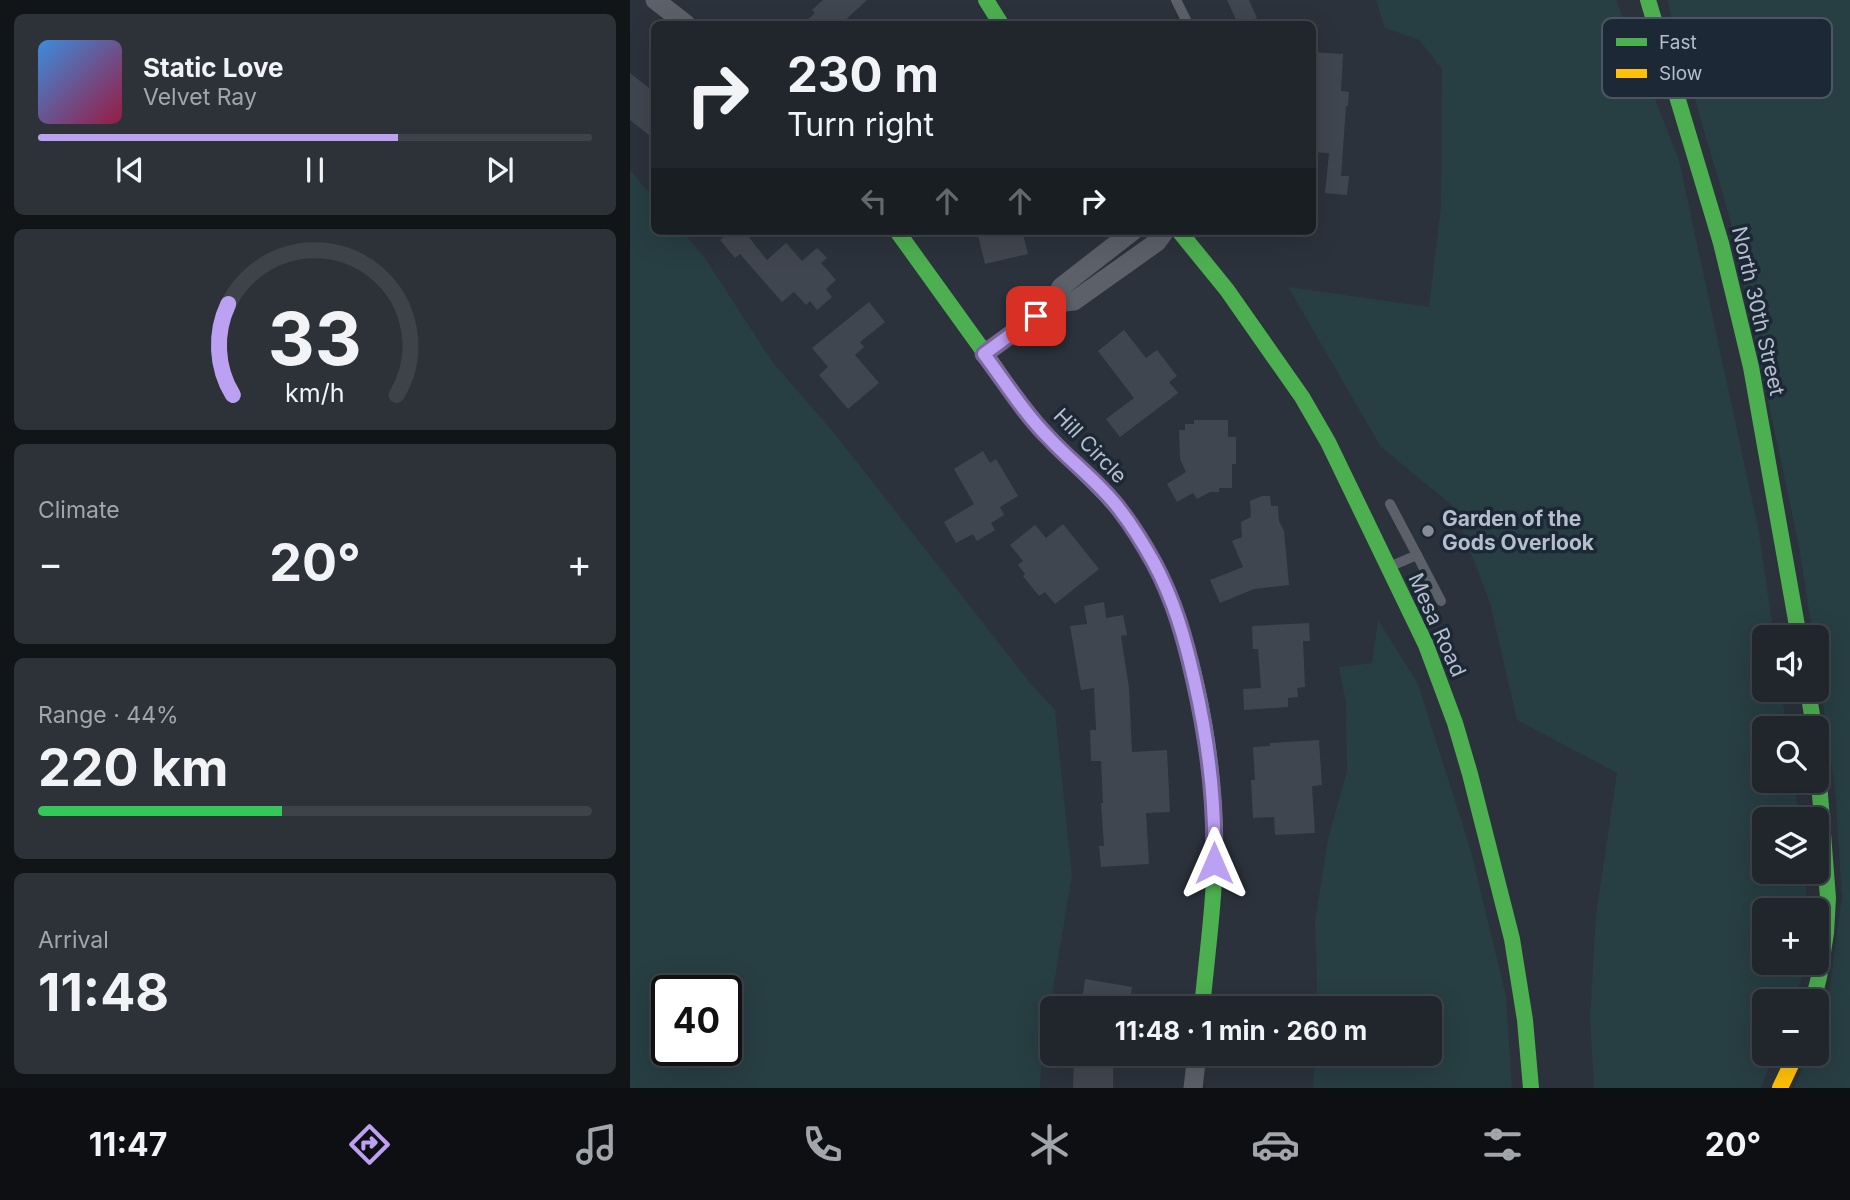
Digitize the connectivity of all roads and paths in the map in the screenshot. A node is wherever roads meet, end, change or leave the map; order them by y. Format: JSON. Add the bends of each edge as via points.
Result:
{"nodes":[{"id":1,"x":655,"y":0,"type":"edge"},
{"id":2,"x":986,"y":0,"type":"edge"},
{"id":3,"x":1176,"y":0,"type":"edge"},
{"id":4,"x":1648,"y":0,"type":"edge"},
{"id":5,"x":1654,"y":18,"type":"edge"},
{"id":6,"x":681,"y":21,"type":"edge"},
{"id":7,"x":999,"y":21,"type":"edge"},
{"id":8,"x":1186,"y":21,"type":"edge"},
{"id":9,"x":1679,"y":98,"type":"edge"},
{"id":10,"x":900,"y":235,"type":"edge"},
{"id":11,"x":1128,"y":235,"type":"edge"},
{"id":12,"x":1162,"y":235,"type":"edge"},
{"id":13,"x":1182,"y":235,"type":"edge"},
{"id":14,"x":1100,"y":256,"type":"junction"},
{"id":15,"x":1113,"y":274,"type":"junction"},
{"id":16,"x":1054,"y":303,"type":"junction"},
{"id":17,"x":984,"y":354,"type":"junction"},
{"id":18,"x":1390,"y":504,"type":"dead end"},
{"id":19,"x":1417,"y":555,"type":"junction"},
{"id":20,"x":1388,"y":567,"type":"junction"},
{"id":21,"x":1441,"y":601,"type":"dead end"},
{"id":22,"x":1797,"y":625,"type":"edge"},
{"id":23,"x":1820,"y":793,"type":"edge"},
{"id":24,"x":1816,"y":989,"type":"edge"},
{"id":25,"x":1203,"y":996,"type":"edge"},
{"id":26,"x":1196,"y":1066,"type":"edge"},
{"id":27,"x":1790,"y":1066,"type":"edge"},
{"id":28,"x":1193,"y":1088,"type":"edge"},
{"id":29,"x":1531,"y":1088,"type":"edge"},
{"id":30,"x":1780,"y":1088,"type":"edge"}],
"edges":[{"from":1,"to":6,"type":"street"},
{"from":2,"to":7,"type":"main road"},
{"from":3,"to":8,"type":"lane"},
{"from":4,"to":5,"type":"main road","name":"North 30th Street"},
{"from":9,"to":22,"type":"main road","name":"North 30th Street","via":[[1751,367]]},
{"from":10,"to":17,"type":"main road","name":"Hill Circle"},
{"from":11,"to":14,"type":"street"},
{"from":12,"to":15,"type":"street"},
{"from":13,"to":20,"type":"main road","name":"Mesa Road","via":[[1227,289],[1302,397]]},
{"from":14,"to":15,"type":"street"},
{"from":14,"to":16,"type":"street","via":[[1061,287]]},
{"from":15,"to":16,"type":"street","via":[[1074,301]]},
{"from":16,"to":17,"type":"street"},
{"from":17,"to":25,"type":"main road","name":"Hill Circle","via":[[1048,438],[1118,507],[1156,565],[1175,610],[1199,700],[1213,797],[1214,883]]},
{"from":18,"to":19,"type":"lane"},
{"from":19,"to":20,"type":"lane"},
{"from":19,"to":21,"type":"lane"},
{"from":20,"to":29,"type":"main road","name":"Mesa Road","via":[[1441,682],[1470,774],[1512,939]]},
{"from":23,"to":24,"type":"main road","via":[[1828,898]]},
{"from":26,"to":28,"type":"street"},
{"from":27,"to":30,"type":"main road"}]}
